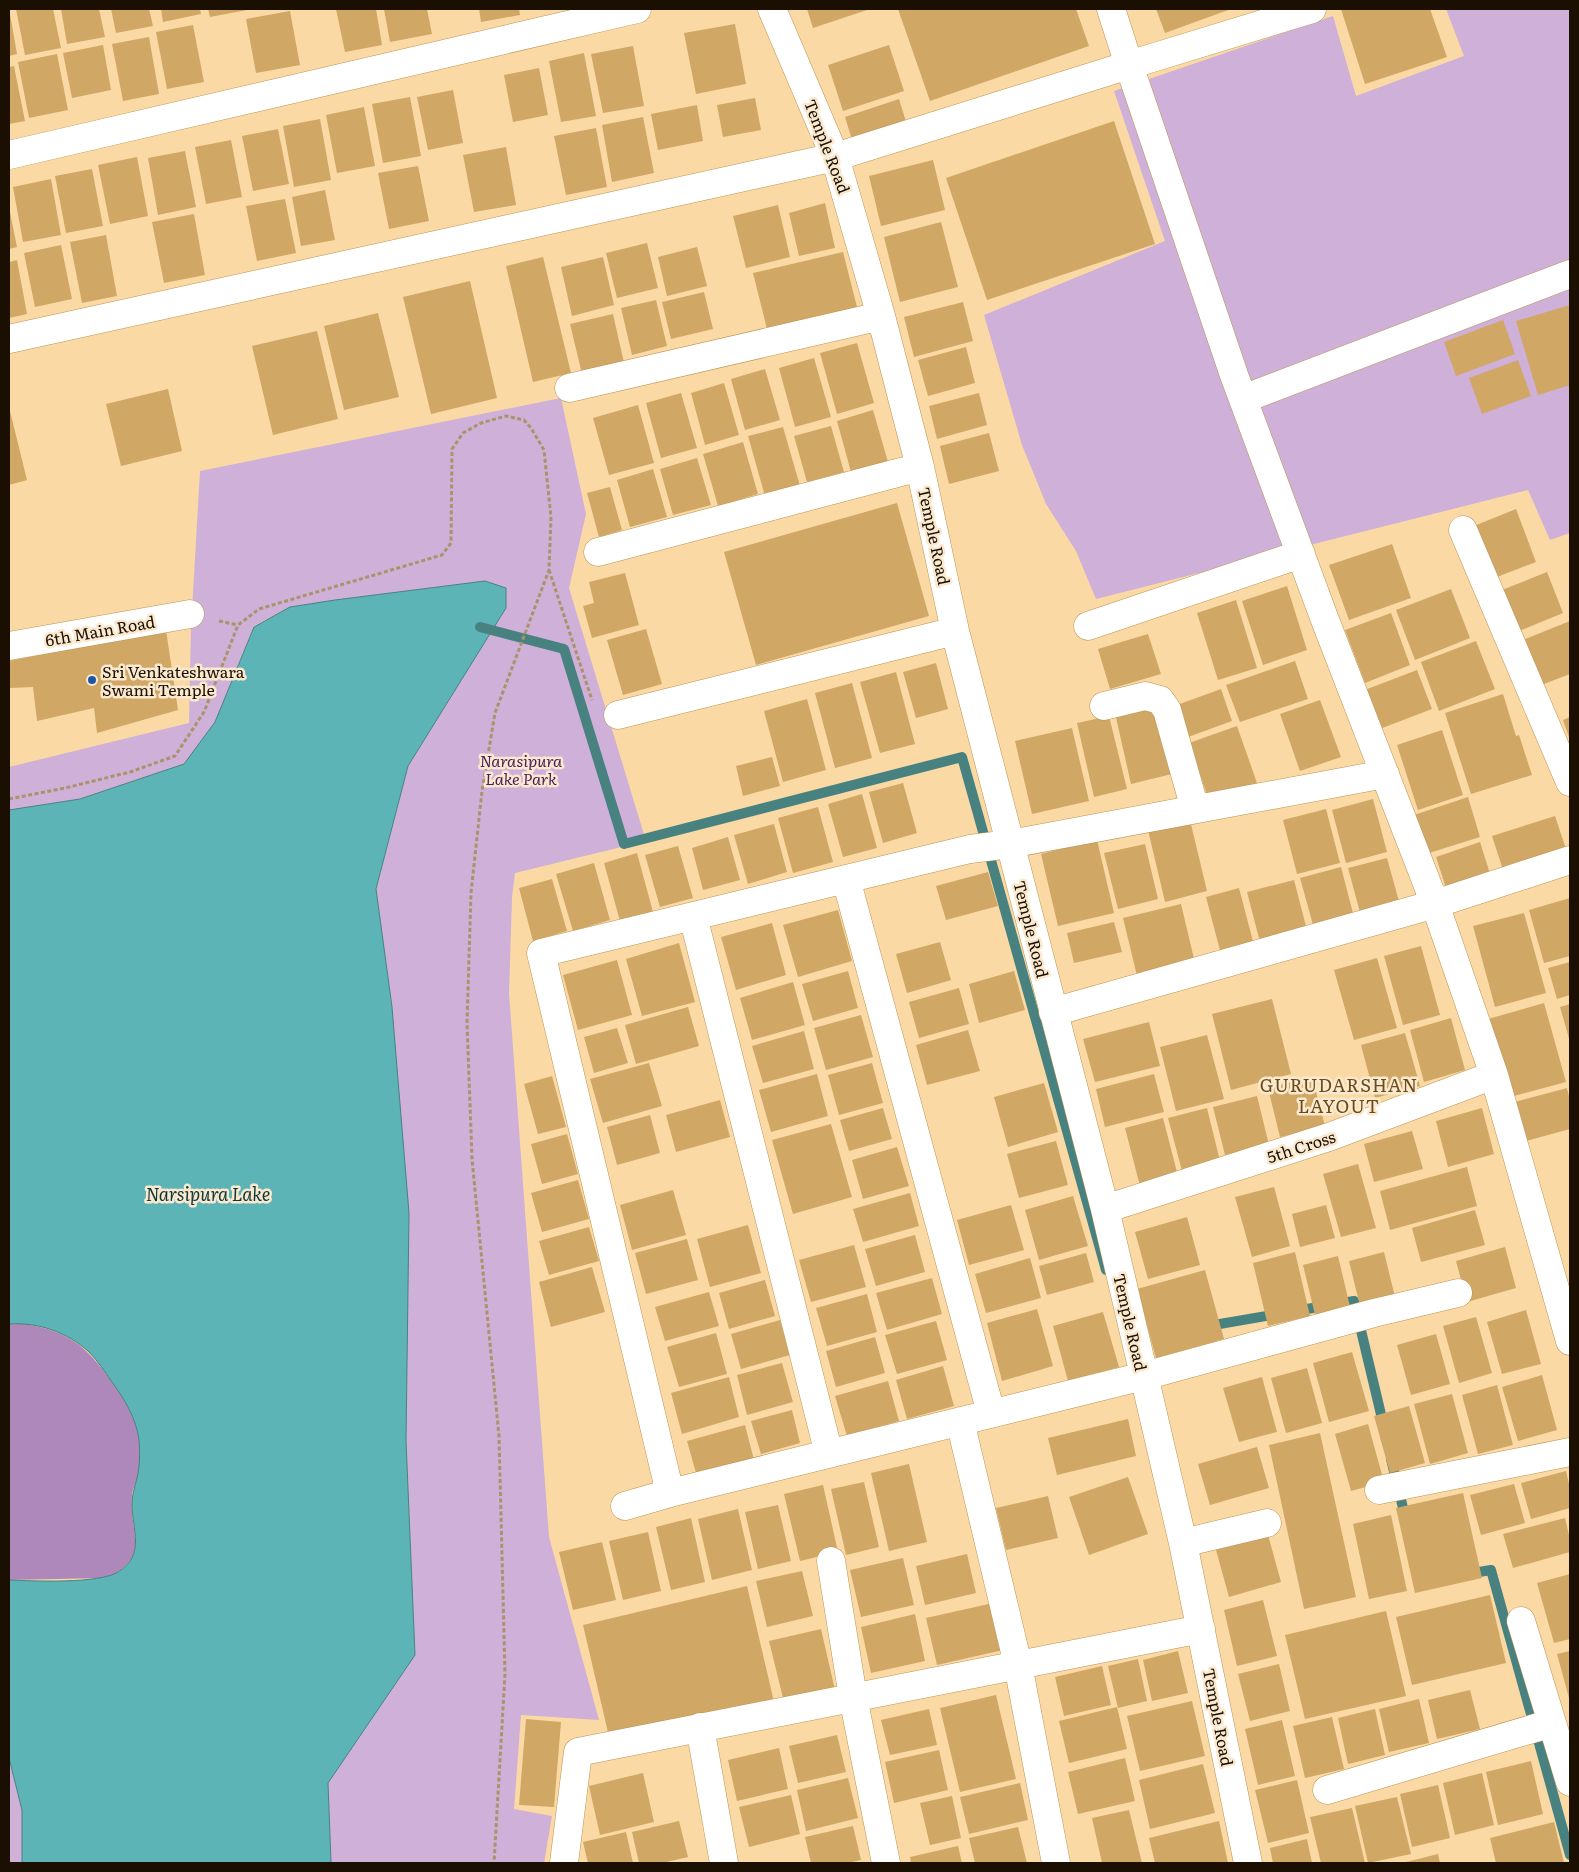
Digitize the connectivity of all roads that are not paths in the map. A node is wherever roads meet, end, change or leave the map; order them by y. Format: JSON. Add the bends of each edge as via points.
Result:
{"nodes":[{"id":1,"x":637,"y":9,"type":"edge"},
{"id":2,"x":772,"y":9,"type":"edge"},
{"id":3,"x":1111,"y":9,"type":"edge"},
{"id":4,"x":1312,"y":9,"type":"edge"},
{"id":5,"x":1129,"y":65,"type":"junction"},
{"id":6,"x":9,"y":155,"type":"edge"},
{"id":7,"x":835,"y":156,"type":"junction"},
{"id":8,"x":1570,"y":274,"type":"edge"},
{"id":9,"x":882,"y":316,"type":"junction"},
{"id":10,"x":9,"y":339,"type":"edge"},
{"id":11,"x":569,"y":388,"type":"dead end"},
{"id":12,"x":1243,"y":399,"type":"junction"},
{"id":13,"x":920,"y":467,"type":"junction"},
{"id":14,"x":1463,"y":530,"type":"dead end"},
{"id":15,"x":598,"y":552,"type":"dead end"},
{"id":16,"x":1301,"y":554,"type":"junction"},
{"id":17,"x":190,"y":614,"type":"dead end"},
{"id":18,"x":1088,"y":626,"type":"dead end"},
{"id":19,"x":955,"y":631,"type":"junction"},
{"id":20,"x":9,"y":646,"type":"edge"},
{"id":21,"x":1104,"y":706,"type":"dead end"},
{"id":22,"x":618,"y":715,"type":"dead end"},
{"id":23,"x":1385,"y":774,"type":"junction"},
{"id":24,"x":1570,"y":782,"type":"edge"},
{"id":25,"x":1195,"y":810,"type":"junction"},
{"id":26,"x":1005,"y":844,"type":"junction"},
{"id":27,"x":1570,"y":860,"type":"edge"},
{"id":28,"x":846,"y":879,"type":"junction"},
{"id":29,"x":1436,"y":904,"type":"junction"},
{"id":30,"x":693,"y":916,"type":"junction"},
{"id":31,"x":1053,"y":1012,"type":"junction"},
{"id":32,"x":1494,"y":1075,"type":"junction"},
{"id":33,"x":1105,"y":1209,"type":"junction"},
{"id":34,"x":1563,"y":1290,"type":"edge"},
{"id":35,"x":1458,"y":1292,"type":"dead end"},
{"id":36,"x":1570,"y":1341,"type":"edge"},
{"id":37,"x":1142,"y":1365,"type":"junction"},
{"id":38,"x":991,"y":1413,"type":"junction"},
{"id":39,"x":960,"y":1421,"type":"junction"},
{"id":40,"x":1570,"y":1452,"type":"edge"},
{"id":41,"x":829,"y":1454,"type":"junction"},
{"id":42,"x":1379,"y":1490,"type":"dead end"},
{"id":43,"x":670,"y":1493,"type":"junction"},
{"id":44,"x":625,"y":1506,"type":"dead end"},
{"id":45,"x":1267,"y":1522,"type":"dead end"},
{"id":46,"x":1184,"y":1542,"type":"junction"},
{"id":47,"x":830,"y":1561,"type":"dead end"},
{"id":48,"x":1521,"y":1621,"type":"dead end"},
{"id":49,"x":1201,"y":1629,"type":"junction"},
{"id":50,"x":1018,"y":1665,"type":"junction"},
{"id":51,"x":853,"y":1697,"type":"junction"},
{"id":52,"x":1551,"y":1724,"type":"junction"},
{"id":53,"x":700,"y":1727,"type":"junction"},
{"id":54,"x":1570,"y":1782,"type":"edge"},
{"id":55,"x":1327,"y":1790,"type":"dead end"},
{"id":56,"x":564,"y":1863,"type":"edge"},
{"id":57,"x":724,"y":1863,"type":"edge"},
{"id":58,"x":886,"y":1863,"type":"edge"},
{"id":59,"x":1056,"y":1863,"type":"edge"},
{"id":60,"x":1248,"y":1863,"type":"edge"}],
"edges":[{"from":1,"to":6,"type":"street"},
{"from":2,"to":7,"type":"street","name":"Temple Road"},
{"from":3,"to":5,"type":"street"},
{"from":4,"to":5,"type":"street"},
{"from":5,"to":7,"type":"street"},
{"from":5,"to":12,"type":"street"},
{"from":7,"to":9,"type":"street","name":"Temple Road"},
{"from":7,"to":10,"type":"street"},
{"from":8,"to":12,"type":"street"},
{"from":9,"to":11,"type":"street"},
{"from":9,"to":13,"type":"street","name":"Temple Road"},
{"from":12,"to":16,"type":"street"},
{"from":13,"to":15,"type":"street"},
{"from":13,"to":19,"type":"street","name":"Temple Road"},
{"from":14,"to":24,"type":"street"},
{"from":16,"to":18,"type":"street"},
{"from":16,"to":23,"type":"street"},
{"from":17,"to":20,"type":"street","name":"6th Main Road"},
{"from":19,"to":22,"type":"street"},
{"from":19,"to":26,"type":"street","name":"Temple Road"},
{"from":21,"to":25,"type":"street","via":[[1145,696],[1160,700],[1167,710]]},
{"from":23,"to":25,"type":"street"},
{"from":23,"to":29,"type":"street"},
{"from":25,"to":26,"type":"street"},
{"from":26,"to":28,"type":"street","via":[[970,849]]},
{"from":26,"to":31,"type":"street","name":"Temple Road"},
{"from":27,"to":29,"type":"street"},
{"from":28,"to":30,"type":"street"},
{"from":28,"to":38,"type":"street"},
{"from":29,"to":31,"type":"street"},
{"from":29,"to":32,"type":"street"},
{"from":30,"to":41,"type":"street"},
{"from":30,"to":43,"type":"street","via":[[541,953]]},
{"from":31,"to":33,"type":"street","name":"Temple Road"},
{"from":32,"to":33,"type":"street","name":"5th Cross","via":[[1329,1137]]},
{"from":32,"to":34,"type":"street"},
{"from":33,"to":37,"type":"street","name":"Temple Road"},
{"from":34,"to":36,"type":"street"},
{"from":35,"to":37,"type":"street","via":[[1342,1322]]},
{"from":37,"to":38,"type":"street"},
{"from":37,"to":46,"type":"street","name":"Temple Road"},
{"from":38,"to":39,"type":"street"},
{"from":39,"to":41,"type":"street"},
{"from":39,"to":50,"type":"street"},
{"from":40,"to":42,"type":"street"},
{"from":41,"to":43,"type":"street"},
{"from":43,"to":44,"type":"street"},
{"from":45,"to":46,"type":"street"},
{"from":46,"to":49,"type":"street","name":"Temple Road"},
{"from":47,"to":51,"type":"street"},
{"from":48,"to":52,"type":"street"},
{"from":49,"to":50,"type":"street"},
{"from":49,"to":60,"type":"street","name":"Temple Road"},
{"from":50,"to":51,"type":"street"},
{"from":50,"to":59,"type":"street"},
{"from":51,"to":53,"type":"street"},
{"from":51,"to":58,"type":"street"},
{"from":52,"to":54,"type":"street"},
{"from":52,"to":55,"type":"street"},
{"from":53,"to":56,"type":"street","via":[[578,1752]]},
{"from":53,"to":57,"type":"street"}]}
